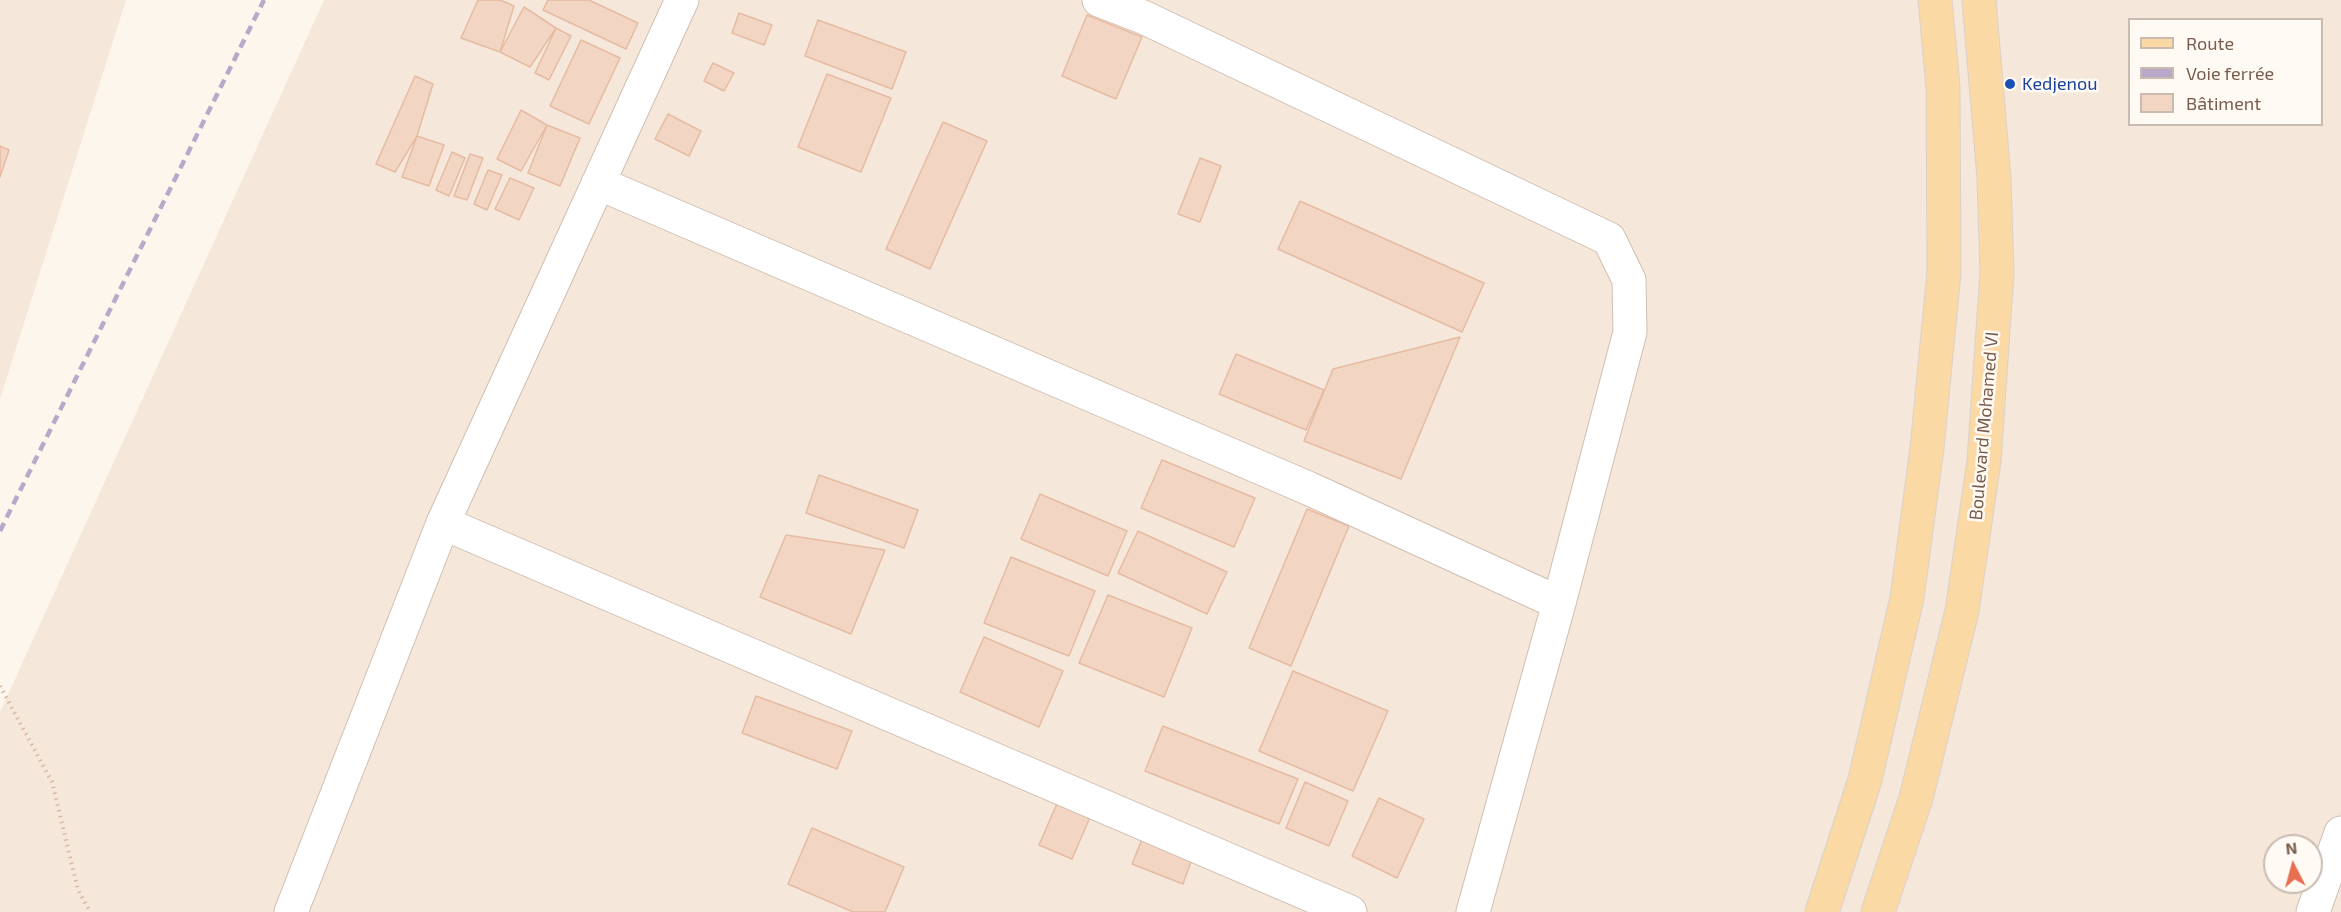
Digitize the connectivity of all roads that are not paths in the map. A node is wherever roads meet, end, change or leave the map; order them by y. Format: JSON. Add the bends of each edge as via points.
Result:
{"nodes":[{"id":1,"x":682,"y":0,"type":"edge"},
{"id":2,"x":1099,"y":0,"type":"edge"},
{"id":3,"x":1935,"y":0,"type":"edge"},
{"id":4,"x":1979,"y":0,"type":"edge"},
{"id":5,"x":598,"y":183,"type":"junction"},
{"id":6,"x":443,"y":523,"type":"junction"},
{"id":7,"x":1559,"y":603,"type":"junction"},
{"id":8,"x":2341,"y":833,"type":"edge"},
{"id":9,"x":291,"y":912,"type":"edge"},
{"id":10,"x":1350,"y":912,"type":"edge"},
{"id":11,"x":1473,"y":912,"type":"edge"},
{"id":12,"x":1822,"y":912,"type":"edge"},
{"id":13,"x":1878,"y":912,"type":"edge"},
{"id":14,"x":2313,"y":912,"type":"edge"}],
"edges":[{"from":1,"to":5,"type":"street"},
{"from":2,"to":7,"type":"street","via":[[1143,17],[1609,238],[1629,280],[1630,332]]},
{"from":3,"to":12,"type":"main road","via":[[1944,87],[1944,272],[1927,448],[1907,597],[1865,780]]},
{"from":4,"to":13,"type":"main road","name":"Boulevard Mohamed VI","via":[[1995,178],[1997,273],[1984,461],[1962,611],[1916,798]]},
{"from":5,"to":6,"type":"street"},
{"from":5,"to":7,"type":"street","via":[[1299,484]]},
{"from":6,"to":9,"type":"street"},
{"from":6,"to":10,"type":"street"},
{"from":7,"to":11,"type":"street"},
{"from":8,"to":14,"type":"street"}]}
